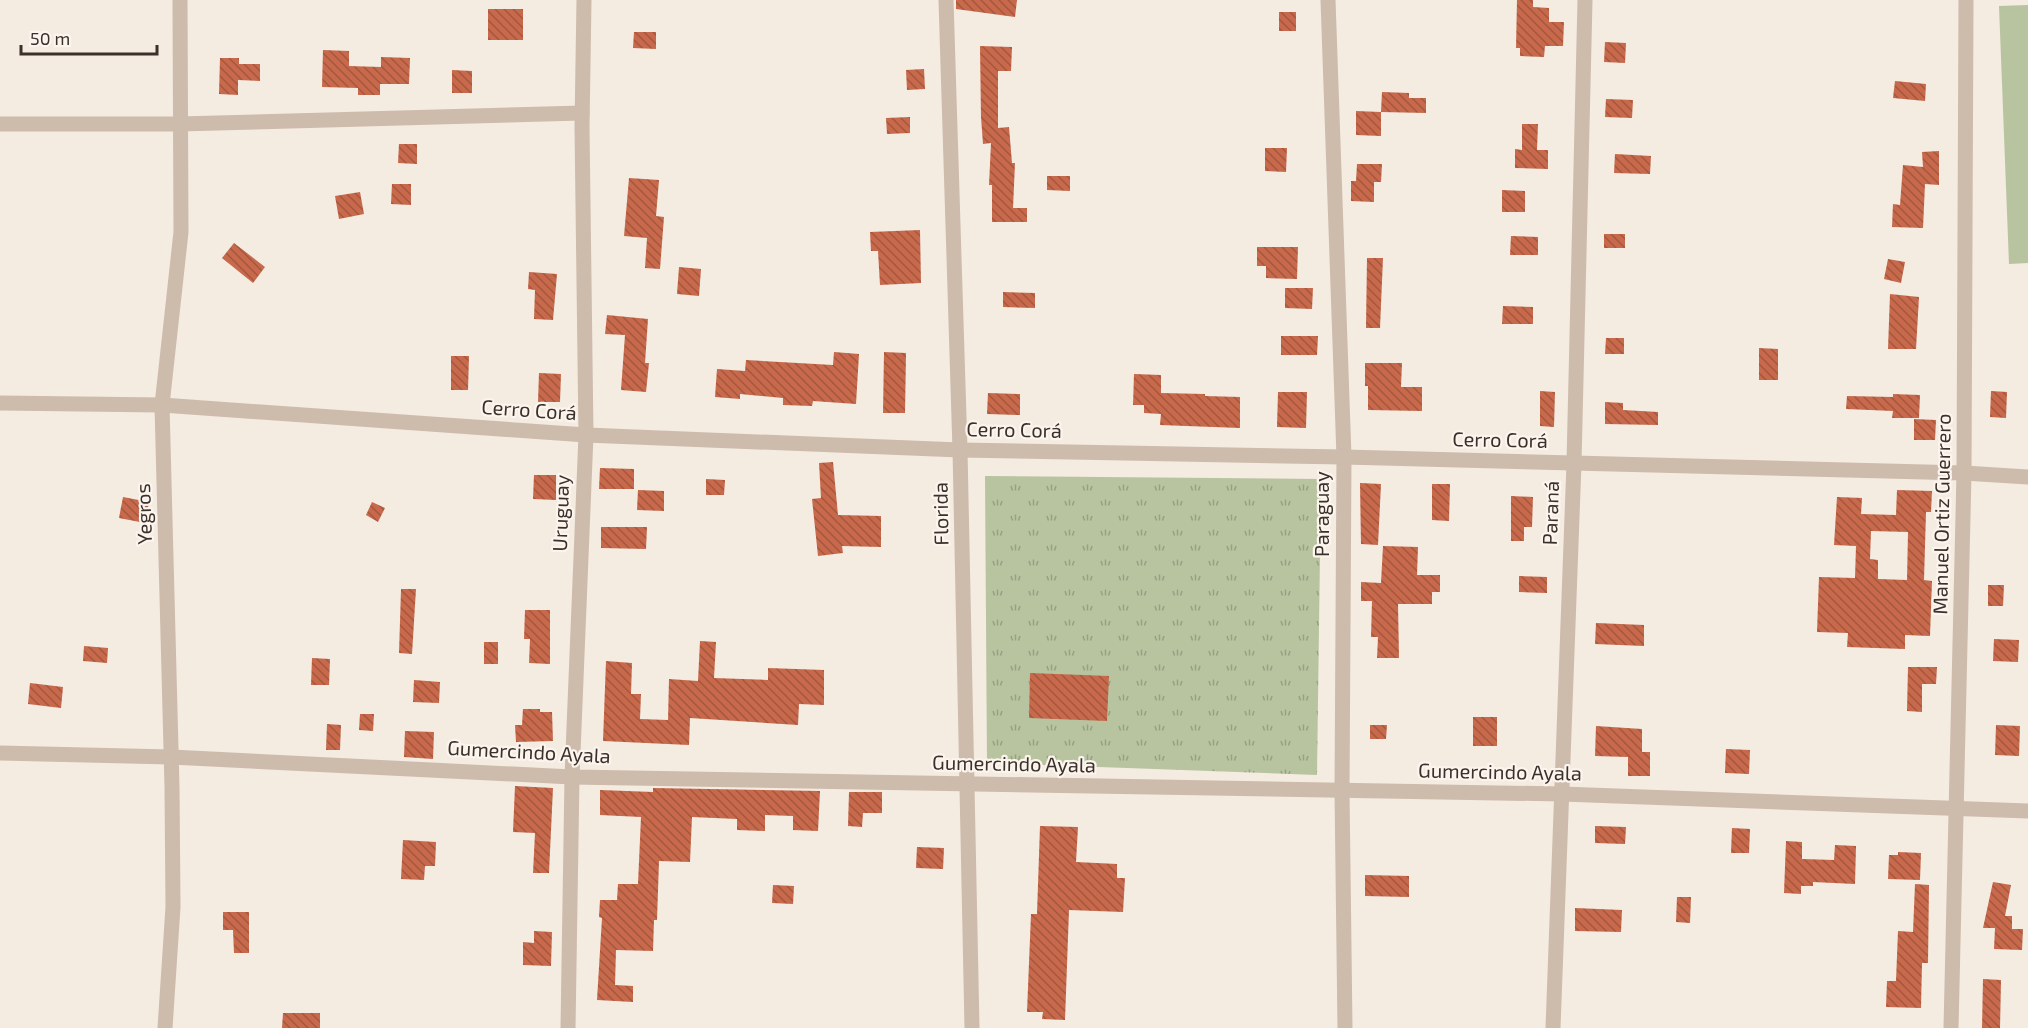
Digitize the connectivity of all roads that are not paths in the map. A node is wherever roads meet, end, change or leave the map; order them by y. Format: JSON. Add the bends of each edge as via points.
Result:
{"nodes":[{"id":1,"x":180,"y":0,"type":"edge"},
{"id":2,"x":584,"y":0,"type":"edge"},
{"id":3,"x":946,"y":0,"type":"edge"},
{"id":4,"x":1328,"y":0,"type":"edge"},
{"id":5,"x":1585,"y":0,"type":"edge"},
{"id":6,"x":1966,"y":0,"type":"edge"},
{"id":7,"x":582,"y":113,"type":"junction"},
{"id":8,"x":0,"y":124,"type":"edge"},
{"id":9,"x":179,"y":124,"type":"junction"},
{"id":10,"x":0,"y":403,"type":"edge"},
{"id":11,"x":162,"y":405,"type":"junction"},
{"id":12,"x":586,"y":435,"type":"junction"},
{"id":13,"x":960,"y":450,"type":"junction"},
{"id":14,"x":1344,"y":457,"type":"junction"},
{"id":15,"x":1574,"y":463,"type":"junction"},
{"id":16,"x":1964,"y":473,"type":"junction"},
{"id":17,"x":2028,"y":477,"type":"edge"},
{"id":18,"x":0,"y":753,"type":"edge"},
{"id":19,"x":171,"y":757,"type":"junction"},
{"id":20,"x":572,"y":777,"type":"junction"},
{"id":21,"x":968,"y":784,"type":"junction"},
{"id":22,"x":1342,"y":791,"type":"junction"},
{"id":23,"x":1562,"y":794,"type":"junction"},
{"id":24,"x":1956,"y":808,"type":"junction"},
{"id":25,"x":2028,"y":811,"type":"edge"},
{"id":26,"x":165,"y":1028,"type":"edge"},
{"id":27,"x":568,"y":1028,"type":"edge"},
{"id":28,"x":972,"y":1028,"type":"edge"},
{"id":29,"x":1345,"y":1028,"type":"edge"},
{"id":30,"x":1554,"y":1028,"type":"edge"},
{"id":31,"x":1951,"y":1028,"type":"edge"}],
"edges":[{"from":1,"to":9,"type":"street","name":"Yegros"},
{"from":2,"to":7,"type":"street","name":"Uruguay"},
{"from":3,"to":13,"type":"street","name":"Florida"},
{"from":4,"to":14,"type":"street","name":"Paraguay"},
{"from":5,"to":15,"type":"street","name":"Paraná"},
{"from":6,"to":16,"type":"street","name":"Manuel Ortiz Guerrero"},
{"from":7,"to":9,"type":"street"},
{"from":7,"to":12,"type":"street","name":"Uruguay"},
{"from":8,"to":9,"type":"street"},
{"from":9,"to":11,"type":"street","name":"Yegros","via":[[181,232]]},
{"from":10,"to":11,"type":"street","name":"Cerro Corá"},
{"from":11,"to":12,"type":"street","name":"Cerro Corá"},
{"from":11,"to":19,"type":"street","name":"Yegros"},
{"from":12,"to":13,"type":"street","name":"Cerro Corá"},
{"from":12,"to":20,"type":"street","name":"Uruguay"},
{"from":13,"to":14,"type":"street","name":"Cerro Corá"},
{"from":13,"to":21,"type":"street","name":"Florida"},
{"from":14,"to":15,"type":"street","name":"Cerro Corá"},
{"from":14,"to":22,"type":"street","name":"Paraguay"},
{"from":15,"to":16,"type":"street","name":"Cerro Corá"},
{"from":15,"to":23,"type":"street","name":"Paraná"},
{"from":16,"to":17,"type":"street","name":"Cerro Corá"},
{"from":16,"to":24,"type":"street","name":"Manuel Ortiz Guerrero"},
{"from":18,"to":19,"type":"street","name":"Gumercindo Ayala"},
{"from":19,"to":20,"type":"street","name":"Gumercindo Ayala"},
{"from":19,"to":26,"type":"street","name":"Yegros","via":[[173,907]]},
{"from":20,"to":21,"type":"street","name":"Gumercindo Ayala"},
{"from":20,"to":27,"type":"street","name":"Uruguay"},
{"from":21,"to":22,"type":"street","name":"Gumercindo Ayala"},
{"from":21,"to":28,"type":"street","name":"Florida"},
{"from":22,"to":23,"type":"street","name":"Gumercindo Ayala"},
{"from":22,"to":29,"type":"street","name":"Paraguay"},
{"from":23,"to":24,"type":"street","name":"Gumercindo Ayala"},
{"from":23,"to":30,"type":"street","name":"Paraná"},
{"from":24,"to":25,"type":"street","name":"Gumercindo Ayala"},
{"from":24,"to":31,"type":"street","name":"Manuel Ortiz Guerrero"}]}
